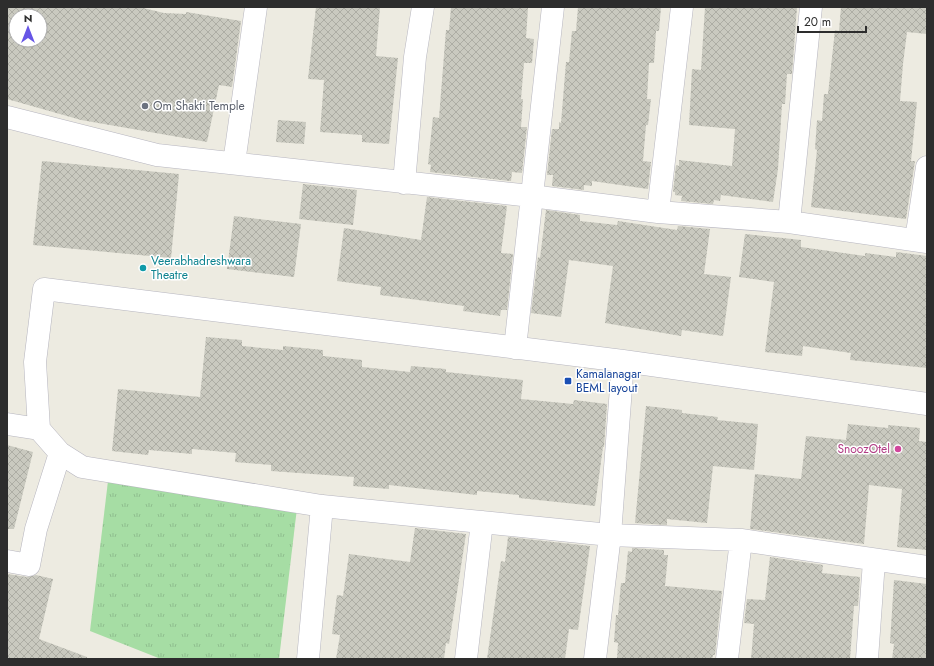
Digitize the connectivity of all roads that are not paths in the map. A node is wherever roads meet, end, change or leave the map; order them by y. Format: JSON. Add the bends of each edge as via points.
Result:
{"nodes":[{"id":1,"x":423,"y":7,"type":"edge"},
{"id":2,"x":553,"y":7,"type":"edge"},
{"id":3,"x":682,"y":7,"type":"edge"},
{"id":4,"x":811,"y":7,"type":"edge"},
{"id":5,"x":251,"y":8,"type":"edge"},
{"id":6,"x":7,"y":117,"type":"edge"},
{"id":7,"x":234,"y":163,"type":"junction"},
{"id":8,"x":927,"y":167,"type":"edge"},
{"id":9,"x":404,"y":182,"type":"junction"},
{"id":10,"x":531,"y":196,"type":"junction"},
{"id":11,"x":658,"y":212,"type":"junction"},
{"id":12,"x":789,"y":222,"type":"junction"},
{"id":13,"x":921,"y":241,"type":"edge"},
{"id":14,"x":515,"y":348,"type":"junction"},
{"id":15,"x":623,"y":361,"type":"junction"},
{"id":16,"x":927,"y":404,"type":"edge"},
{"id":17,"x":7,"y":424,"type":"edge"},
{"id":18,"x":39,"y":429,"type":"junction"},
{"id":19,"x":60,"y":453,"type":"junction"},
{"id":20,"x":322,"y":506,"type":"junction"},
{"id":21,"x":482,"y":522,"type":"junction"},
{"id":22,"x":610,"y":535,"type":"junction"},
{"id":23,"x":741,"y":540,"type":"junction"},
{"id":24,"x":7,"y":561,"type":"edge"},
{"id":25,"x":874,"y":561,"type":"junction"},
{"id":26,"x":927,"y":567,"type":"edge"},
{"id":27,"x":308,"y":659,"type":"edge"},
{"id":28,"x":466,"y":659,"type":"edge"},
{"id":29,"x":595,"y":659,"type":"edge"},
{"id":30,"x":727,"y":659,"type":"edge"},
{"id":31,"x":867,"y":659,"type":"edge"}],
"edges":[{"from":1,"to":9,"type":"street","via":[[415,57]]},
{"from":2,"to":10,"type":"street"},
{"from":3,"to":11,"type":"street"},
{"from":4,"to":12,"type":"street"},
{"from":5,"to":7,"type":"street"},
{"from":6,"to":7,"type":"street","via":[[157,155]]},
{"from":7,"to":9,"type":"street"},
{"from":8,"to":13,"type":"street"},
{"from":9,"to":10,"type":"street"},
{"from":10,"to":11,"type":"street"},
{"from":10,"to":14,"type":"street"},
{"from":11,"to":12,"type":"street"},
{"from":12,"to":13,"type":"street"},
{"from":14,"to":15,"type":"street"},
{"from":14,"to":18,"type":"street","via":[[44,289],[35,362]]},
{"from":15,"to":16,"type":"street"},
{"from":15,"to":22,"type":"street"},
{"from":17,"to":18,"type":"street"},
{"from":18,"to":19,"type":"street"},
{"from":19,"to":20,"type":"street","via":[[82,467]]},
{"from":19,"to":24,"type":"street","via":[[36,529],[29,565]]},
{"from":20,"to":21,"type":"street"},
{"from":20,"to":27,"type":"street"},
{"from":21,"to":22,"type":"street"},
{"from":21,"to":28,"type":"street"},
{"from":22,"to":23,"type":"street"},
{"from":22,"to":29,"type":"street"},
{"from":23,"to":25,"type":"street"},
{"from":23,"to":30,"type":"street"},
{"from":25,"to":26,"type":"street"},
{"from":25,"to":31,"type":"street"}]}
